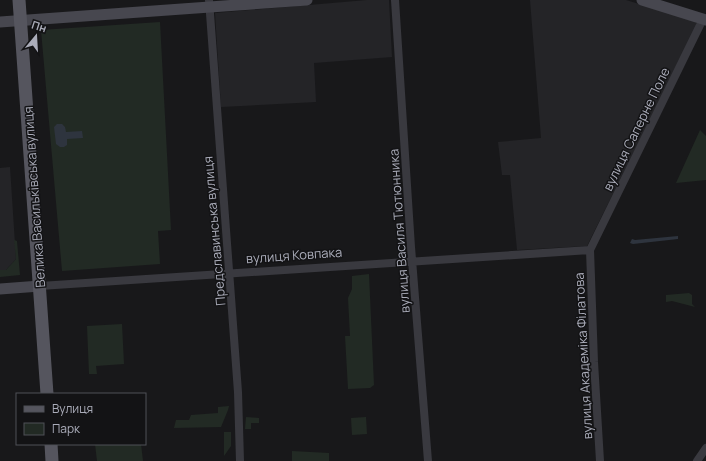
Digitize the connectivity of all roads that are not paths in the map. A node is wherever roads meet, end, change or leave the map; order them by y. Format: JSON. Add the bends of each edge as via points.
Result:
{"nodes":[{"id":1,"x":19,"y":0,"type":"edge"},
{"id":2,"x":307,"y":0,"type":"edge"},
{"id":3,"x":395,"y":0,"type":"edge"},
{"id":4,"x":642,"y":0,"type":"edge"},
{"id":5,"x":209,"y":4,"type":"edge"},
{"id":6,"x":705,"y":19,"type":"edge"},
{"id":7,"x":20,"y":20,"type":"junction"},
{"id":8,"x":0,"y":22,"type":"edge"},
{"id":9,"x":590,"y":250,"type":"junction"},
{"id":10,"x":412,"y":262,"type":"junction"},
{"id":11,"x":230,"y":274,"type":"junction"},
{"id":12,"x":40,"y":286,"type":"junction"},
{"id":13,"x":0,"y":289,"type":"edge"},
{"id":14,"x":48,"y":393,"type":"edge"},
{"id":15,"x":51,"y":445,"type":"edge"},
{"id":16,"x":706,"y":448,"type":"edge"},
{"id":17,"x":52,"y":461,"type":"edge"},
{"id":18,"x":240,"y":461,"type":"edge"},
{"id":19,"x":428,"y":461,"type":"edge"},
{"id":20,"x":600,"y":461,"type":"edge"},
{"id":21,"x":696,"y":461,"type":"edge"}],
"edges":[{"from":1,"to":7,"type":"main road","name":"Велика Васильківська вулиця"},
{"from":2,"to":5,"type":"street"},
{"from":3,"to":10,"type":"street","name":"вулиця Василя Тютюнника"},
{"from":4,"to":6,"type":"street"},
{"from":5,"to":7,"type":"street"},
{"from":5,"to":11,"type":"street","name":"Предславинська вулиця"},
{"from":6,"to":9,"type":"street","name":"вулиця Саперне Поле"},
{"from":7,"to":8,"type":"street"},
{"from":7,"to":12,"type":"main road","name":"Велика Васильківська вулиця"},
{"from":9,"to":10,"type":"street","name":"вулиця Ковпака"},
{"from":9,"to":20,"type":"street","name":"вулиця Академіка Філатова"},
{"from":10,"to":11,"type":"street","name":"вулиця Ковпака"},
{"from":10,"to":19,"type":"street","name":"вулиця Василя Тютюнника"},
{"from":11,"to":12,"type":"street","name":"вулиця Ковпака"},
{"from":11,"to":18,"type":"street","name":"Предславинська вулиця"},
{"from":12,"to":13,"type":"street","name":"вулиця Ковпака"},
{"from":12,"to":14,"type":"main road","name":"Велика Васильківська вулиця"},
{"from":15,"to":17,"type":"main road"},
{"from":16,"to":21,"type":"street"}]}
